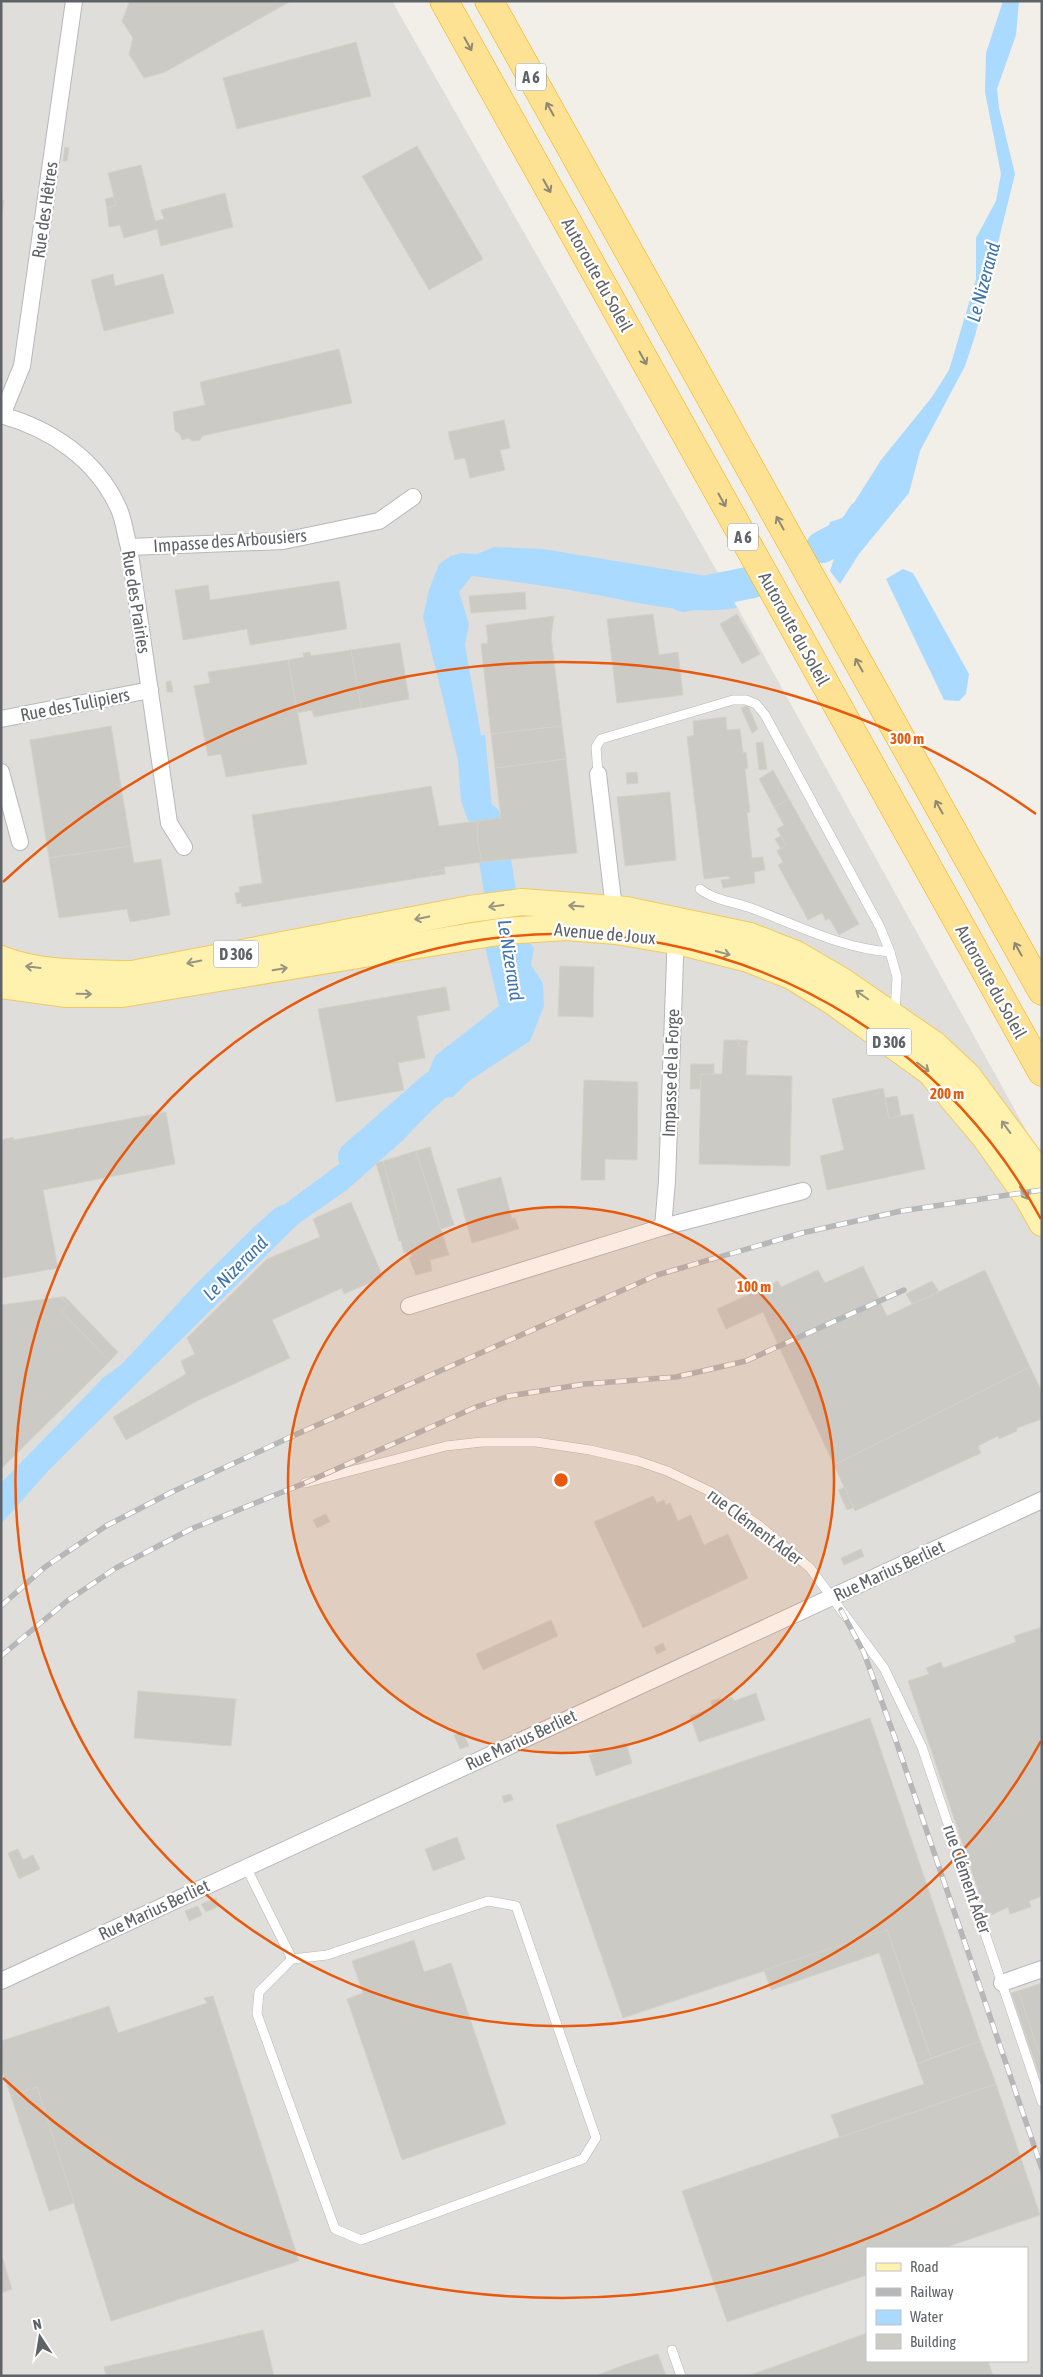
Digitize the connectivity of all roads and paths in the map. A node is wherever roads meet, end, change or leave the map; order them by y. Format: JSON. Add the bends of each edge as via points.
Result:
{"nodes":[{"id":1,"x":74,"y":1,"type":"edge"},
{"id":2,"x":444,"y":1,"type":"edge"},
{"id":3,"x":489,"y":1,"type":"edge"},
{"id":4,"x":2,"y":415,"type":"edge"},
{"id":5,"x":413,"y":497,"type":"dead end"},
{"id":6,"x":129,"y":547,"type":"junction"},
{"id":7,"x":150,"y":690,"type":"junction"},
{"id":8,"x":1,"y":718,"type":"edge"},
{"id":9,"x":1,"y":772,"type":"edge"},
{"id":10,"x":598,"y":774,"type":"joint"},
{"id":11,"x":20,"y":842,"type":"dead end"},
{"id":12,"x":184,"y":847,"type":"dead end"},
{"id":13,"x":700,"y":889,"type":"dead end"},
{"id":14,"x":616,"y":920,"type":"junction"},
{"id":15,"x":676,"y":930,"type":"junction"},
{"id":16,"x":890,"y":952,"type":"junction"},
{"id":17,"x":1,"y":959,"type":"edge"},
{"id":18,"x":1,"y":985,"type":"edge"},
{"id":19,"x":1042,"y":991,"type":"edge"},
{"id":20,"x":888,"y":1027,"type":"junction"},
{"id":21,"x":1042,"y":1072,"type":"edge"},
{"id":22,"x":1042,"y":1183,"type":"edge"},
{"id":23,"x":803,"y":1191,"type":"dead end"},
{"id":24,"x":1042,"y":1223,"type":"edge"},
{"id":25,"x":663,"y":1227,"type":"junction"},
{"id":26,"x":408,"y":1306,"type":"dead end"},
{"id":27,"x":305,"y":1483,"type":"dead end"},
{"id":28,"x":1042,"y":1500,"type":"edge"},
{"id":29,"x":832,"y":1598,"type":"junction"},
{"id":30,"x":246,"y":1868,"type":"junction"},
{"id":31,"x":292,"y":1960,"type":"junction"},
{"id":32,"x":1042,"y":1969,"type":"edge"},
{"id":33,"x":1,"y":1981,"type":"edge"},
{"id":34,"x":1002,"y":1983,"type":"junction"},
{"id":35,"x":1042,"y":2102,"type":"edge"},
{"id":36,"x":672,"y":2350,"type":"dead end"},
{"id":37,"x":681,"y":2376,"type":"edge"}],
"edges":[{"from":1,"to":4,"type":"street","name":"Rue des Hêtres","via":[[22,366]]},
{"from":2,"to":21,"type":"highway","name":"Autoroute du Soleil","number":"A 6","one_way":true},
{"from":19,"to":3,"type":"highway","number":"A 6","one_way":true},
{"from":4,"to":6,"type":"street","name":"Rue des Prairies","via":[[54,436],[96,470],[119,507]]},
{"from":5,"to":6,"type":"street","name":"Impasse des Arbousiers","via":[[379,521],[283,541]]},
{"from":6,"to":7,"type":"street","name":"Rue des Prairies"},
{"from":7,"to":8,"type":"street","name":"Rue des Tulipiers"},
{"from":7,"to":12,"type":"street","name":"Rue des Prairies","via":[[169,823]]},
{"from":9,"to":11,"type":"street"},
{"from":10,"to":14,"type":"street"},
{"from":10,"to":16,"type":"lane","via":[[596,747],[601,739],[733,700],[756,704],[807,791],[880,927]]},
{"from":13,"to":16,"type":"lane","via":[[838,943]]},
{"from":14,"to":15,"type":"main road","name":"Avenue de Joux","number":"D 306"},
{"from":14,"to":17,"type":"main road","name":"Avenue de Joux","number":"D 306","one_way":true,"via":[[522,902],[470,909],[132,974],[79,973],[16,965]]},
{"from":18,"to":14,"type":"main road","name":"Avenue de Joux","number":"D 306","one_way":true,"via":[[65,994],[122,994],[473,936]]},
{"from":15,"to":20,"type":"main road","name":"Avenue de Joux","number":"D 306","via":[[791,976]]},
{"from":15,"to":25,"type":"street","name":"Impasse de la Forge"},
{"from":16,"to":20,"type":"lane","via":[[897,977]]},
{"from":22,"to":20,"type":"main road","name":"Avenue de Joux","number":"D 306","one_way":true,"via":[[1028,1158],[968,1076],[935,1045]]},
{"from":20,"to":24,"type":"main road","name":"Avenue de Joux","number":"D 306","one_way":true,"via":[[984,1136]]},
{"from":23,"to":25,"type":"street"},
{"from":25,"to":26,"type":"street"},
{"from":27,"to":29,"type":"lane","name":"rue Clément Ader","via":[[446,1446],[536,1442],[590,1450],[646,1464],[709,1491],[760,1526],[810,1568]]},
{"from":28,"to":29,"type":"street","name":"Rue Marius Berliet"},
{"from":29,"to":30,"type":"street","name":"Rue Marius Berliet"},
{"from":29,"to":34,"type":"lane","name":"rue Clément Ader","via":[[884,1668],[922,1747]]},
{"from":30,"to":31,"type":"lane"},
{"from":30,"to":33,"type":"street","name":"Rue Marius Berliet"},
{"from":31,"to":31,"type":"lane","via":[[259,1992],[257,2014],[335,2229],[361,2240],[583,2159],[596,2138],[516,1906],[488,1901],[327,1955]]},
{"from":32,"to":34,"type":"street"},
{"from":34,"to":35,"type":"lane","name":"rue Clément Ader"},
{"from":36,"to":37,"type":"lane"}]}
